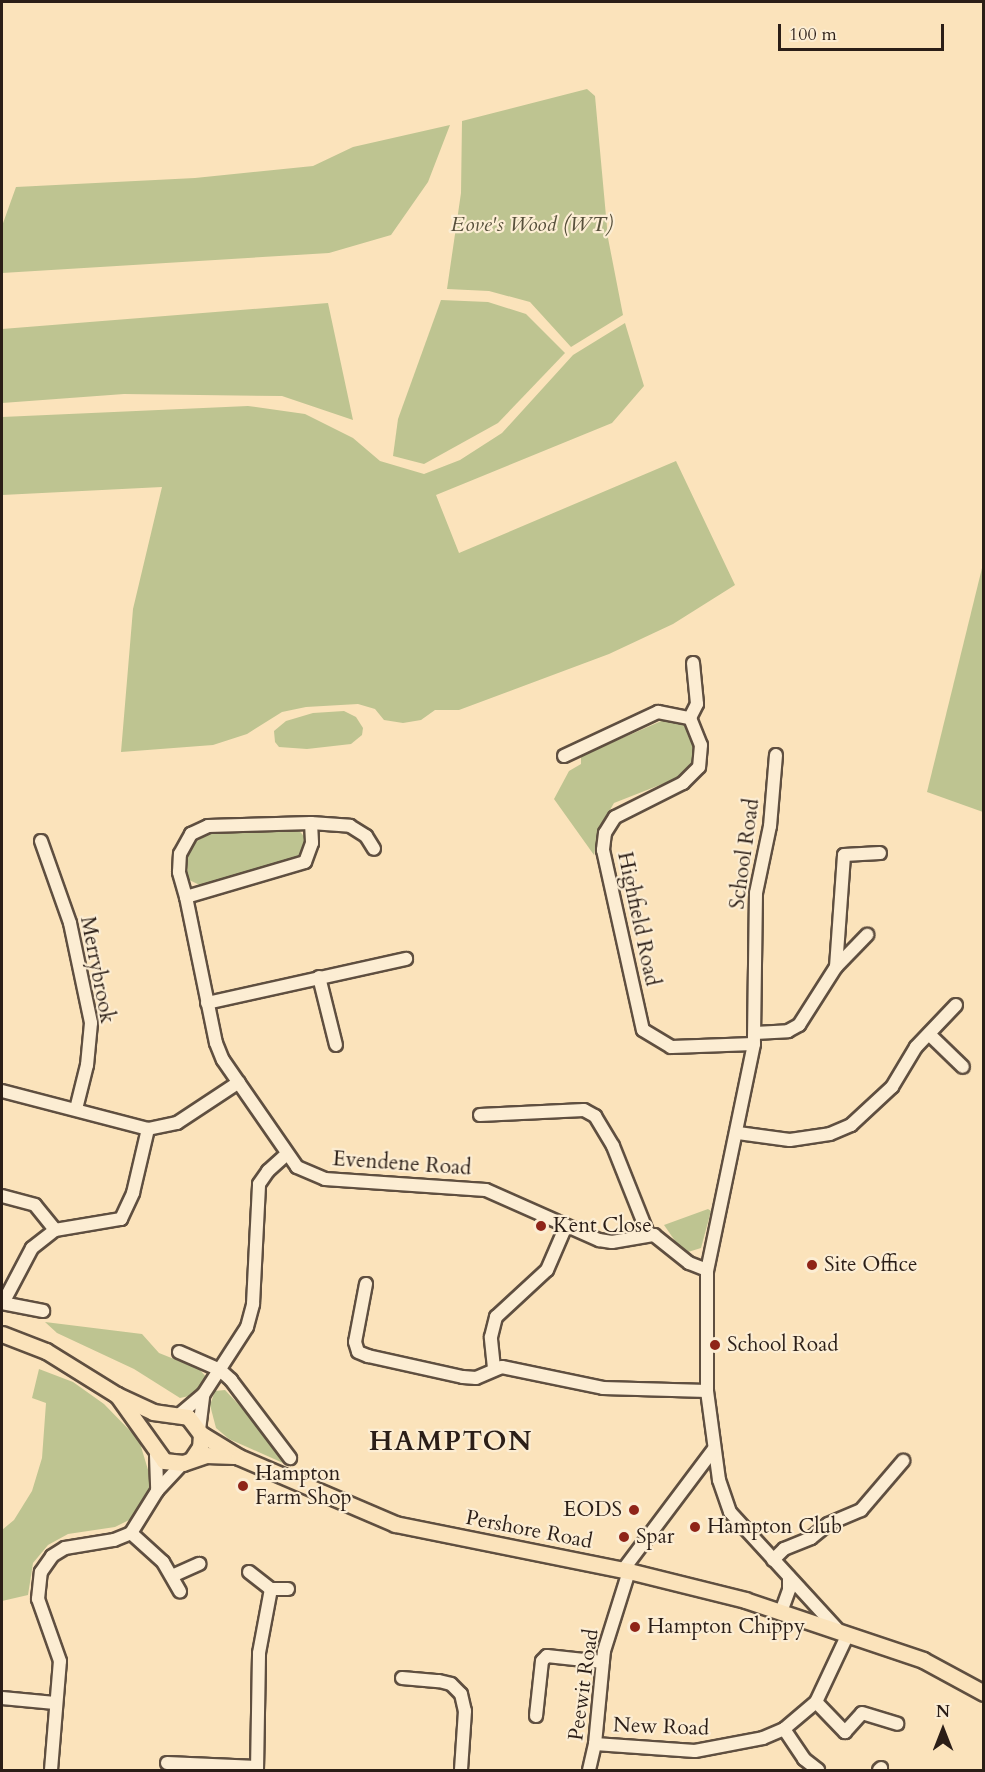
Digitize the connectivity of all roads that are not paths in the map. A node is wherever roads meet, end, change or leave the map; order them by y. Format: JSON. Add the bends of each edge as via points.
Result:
{"nodes":[{"id":1,"x":693,"y":663,"type":"dead end"},
{"id":2,"x":690,"y":718,"type":"junction"},
{"id":3,"x":776,"y":755,"type":"dead end"},
{"id":4,"x":564,"y":756,"type":"dead end"},
{"id":5,"x":311,"y":823,"type":"junction"},
{"id":6,"x":41,"y":841,"type":"dead end"},
{"id":7,"x":374,"y":849,"type":"dead end"},
{"id":8,"x":880,"y":853,"type":"dead end"},
{"id":9,"x":186,"y":897,"type":"junction"},
{"id":10,"x":867,"y":935,"type":"dead end"},
{"id":11,"x":406,"y":959,"type":"dead end"},
{"id":12,"x":836,"y":967,"type":"junction"},
{"id":13,"x":319,"y":976,"type":"junction"},
{"id":14,"x":207,"y":1003,"type":"junction"},
{"id":15,"x":956,"y":1005,"type":"dead end"},
{"id":16,"x":929,"y":1034,"type":"junction"},
{"id":17,"x":755,"y":1039,"type":"junction"},
{"id":18,"x":336,"y":1045,"type":"dead end"},
{"id":19,"x":963,"y":1067,"type":"dead end"},
{"id":20,"x":238,"y":1082,"type":"junction"},
{"id":21,"x":2,"y":1091,"type":"edge"},
{"id":22,"x":76,"y":1109,"type":"junction"},
{"id":23,"x":480,"y":1115,"type":"dead end"},
{"id":24,"x":148,"y":1129,"type":"junction"},
{"id":25,"x":738,"y":1133,"type":"junction"},
{"id":26,"x":287,"y":1154,"type":"junction"},
{"id":27,"x":2,"y":1196,"type":"edge"},
{"id":28,"x":566,"y":1226,"type":"junction"},
{"id":29,"x":55,"y":1230,"type":"junction"},
{"id":30,"x":648,"y":1234,"type":"junction"},
{"id":31,"x":707,"y":1270,"type":"junction"},
{"id":32,"x":366,"y":1284,"type":"dead end"},
{"id":33,"x":2,"y":1303,"type":"edge"},
{"id":34,"x":43,"y":1311,"type":"dead end"},
{"id":35,"x":2,"y":1334,"type":"edge"},
{"id":36,"x":179,"y":1352,"type":"dead end"},
{"id":37,"x":494,"y":1368,"type":"junction"},
{"id":38,"x":220,"y":1370,"type":"junction"},
{"id":39,"x":708,"y":1391,"type":"junction"},
{"id":40,"x":117,"y":1395,"type":"junction"},
{"id":41,"x":202,"y":1395,"type":"junction"},
{"id":42,"x":174,"y":1415,"type":"junction"},
{"id":43,"x":200,"y":1432,"type":"junction"},
{"id":44,"x":154,"y":1449,"type":"junction"},
{"id":45,"x":713,"y":1450,"type":"junction"},
{"id":46,"x":239,"y":1457,"type":"junction"},
{"id":47,"x":290,"y":1458,"type":"dead end"},
{"id":48,"x":188,"y":1461,"type":"junction"},
{"id":49,"x":903,"y":1461,"type":"dead end"},
{"id":50,"x":157,"y":1491,"type":"junction"},
{"id":51,"x":131,"y":1533,"type":"junction"},
{"id":52,"x":773,"y":1560,"type":"junction"},
{"id":53,"x":199,"y":1564,"type":"dead end"},
{"id":54,"x":626,"y":1571,"type":"junction"},
{"id":55,"x":249,"y":1572,"type":"dead end"},
{"id":56,"x":172,"y":1576,"type":"junction"},
{"id":57,"x":789,"y":1577,"type":"junction"},
{"id":58,"x":271,"y":1589,"type":"junction"},
{"id":59,"x":288,"y":1589,"type":"dead end"},
{"id":60,"x":180,"y":1592,"type":"dead end"},
{"id":61,"x":781,"y":1612,"type":"junction"},
{"id":62,"x":843,"y":1632,"type":"junction"},
{"id":63,"x":603,"y":1662,"type":"junction"},
{"id":64,"x":402,"y":1678,"type":"dead end"},
{"id":65,"x":984,"y":1693,"type":"edge"},
{"id":66,"x":2,"y":1698,"type":"edge"},
{"id":67,"x":816,"y":1702,"type":"junction"},
{"id":68,"x":55,"y":1703,"type":"junction"},
{"id":69,"x":536,"y":1716,"type":"dead end"},
{"id":70,"x":897,"y":1724,"type":"dead end"},
{"id":71,"x":784,"y":1729,"type":"junction"},
{"id":72,"x":595,"y":1744,"type":"junction"},
{"id":73,"x":167,"y":1763,"type":"dead end"},
{"id":74,"x":257,"y":1769,"type":"edge"},
{"id":75,"x":51,"y":1770,"type":"edge"},
{"id":76,"x":461,"y":1770,"type":"edge"},
{"id":77,"x":589,"y":1770,"type":"edge"},
{"id":78,"x":818,"y":1770,"type":"edge"}],
"edges":[{"from":1,"to":2,"type":"street","name":"Highfield Road","via":[[697,704]]},
{"from":2,"to":4,"type":"street","via":[[658,712]]},
{"from":2,"to":17,"type":"street","name":"Highfield Road","via":[[702,754],[694,775],[615,817],[605,832],[603,850],[644,1030],[671,1047]]},
{"from":3,"to":17,"type":"street","name":"School Road","via":[[770,826],[756,892]]},
{"from":5,"to":7,"type":"street","name":"Evendene Road","via":[[350,826],[366,836]]},
{"from":5,"to":9,"type":"street","via":[[312,843],[305,862]]},
{"from":5,"to":9,"type":"street","name":"Evendene Road","via":[[208,826],[191,834],[180,854],[179,872]]},
{"from":6,"to":22,"type":"street","name":"Merrybrook","via":[[70,923],[91,1023],[87,1065]]},
{"from":8,"to":12,"type":"street","via":[[844,855]]},
{"from":9,"to":14,"type":"street","name":"Evendene Road"},
{"from":10,"to":12,"type":"street","name":"Highfield Road"},
{"from":11,"to":13,"type":"street"},
{"from":12,"to":17,"type":"street","name":"Highfield Road","via":[[799,1025]]},
{"from":13,"to":14,"type":"street"},
{"from":13,"to":18,"type":"street"},
{"from":14,"to":20,"type":"street","name":"Evendene Road","via":[[216,1043]]},
{"from":15,"to":16,"type":"street"},
{"from":16,"to":19,"type":"street"},
{"from":16,"to":25,"type":"street","via":[[908,1058],[892,1087],[861,1118],[841,1131],[790,1140]]},
{"from":17,"to":25,"type":"street","name":"School Road"},
{"from":20,"to":24,"type":"street","via":[[177,1123]]},
{"from":20,"to":26,"type":"street","name":"Evendene Road"},
{"from":21,"to":22,"type":"street"},
{"from":22,"to":24,"type":"street"},
{"from":23,"to":30,"type":"street","via":[[584,1110],[595,1116],[614,1146]]},
{"from":24,"to":29,"type":"street","via":[[133,1193],[121,1219]]},
{"from":25,"to":31,"type":"street","name":"School Road"},
{"from":26,"to":28,"type":"street","name":"Evendene Road","via":[[297,1167],[325,1179],[486,1190]]},
{"from":26,"to":38,"type":"street","via":[[260,1184],[251,1317]]},
{"from":27,"to":29,"type":"street","via":[[35,1205]]},
{"from":28,"to":30,"type":"street","name":"Evendene Road","via":[[612,1242]]},
{"from":28,"to":37,"type":"street","via":[[547,1270],[496,1317],[492,1337]]},
{"from":29,"to":33,"type":"street","via":[[32,1248]]},
{"from":30,"to":31,"type":"street","via":[[689,1263]]},
{"from":31,"to":39,"type":"street","name":"School Road"},
{"from":32,"to":37,"type":"street","via":[[355,1342],[358,1352],[463,1377],[476,1378]]},
{"from":33,"to":34,"type":"street"},
{"from":35,"to":40,"type":"main road","name":"Pershore Road","via":[[70,1364]]},
{"from":36,"to":38,"type":"street"},
{"from":37,"to":39,"type":"street","via":[[603,1388]]},
{"from":38,"to":41,"type":"street"},
{"from":38,"to":47,"type":"street"},
{"from":39,"to":45,"type":"street","name":"School Road"},
{"from":40,"to":42,"type":"main road","name":"Pershore Road"},
{"from":40,"to":44,"type":"main road","name":"Pershore Road"},
{"from":41,"to":42,"type":"street"},
{"from":41,"to":43,"type":"street"},
{"from":42,"to":43,"type":"main road","name":"Pershore Road"},
{"from":42,"to":44,"type":"main road","via":[[154,1426]]},
{"from":43,"to":46,"type":"main road","name":"Pershore Road"},
{"from":43,"to":48,"type":"main road","via":[[200,1447]]},
{"from":44,"to":48,"type":"main road","name":"Pershore Road","via":[[170,1463]]},
{"from":44,"to":50,"type":"street"},
{"from":45,"to":52,"type":"street","name":"School Road","via":[[730,1512]]},
{"from":45,"to":54,"type":"street"},
{"from":46,"to":48,"type":"main road","name":"Pershore Road"},
{"from":46,"to":54,"type":"main road","name":"Pershore Road","via":[[395,1524]]},
{"from":48,"to":50,"type":"street"},
{"from":49,"to":52,"type":"street","via":[[861,1510],[784,1549]]},
{"from":50,"to":51,"type":"street"},
{"from":51,"to":56,"type":"street","via":[[163,1562]]},
{"from":51,"to":68,"type":"street","via":[[114,1540],[64,1548],[52,1556],[41,1572],[38,1599],[60,1661]]},
{"from":52,"to":57,"type":"street","name":"School Road"},
{"from":53,"to":56,"type":"street"},
{"from":54,"to":61,"type":"main road","name":"Pershore Road"},
{"from":54,"to":63,"type":"street","name":"Peewit Road"},
{"from":55,"to":58,"type":"street"},
{"from":56,"to":60,"type":"street"},
{"from":57,"to":61,"type":"street"},
{"from":57,"to":62,"type":"street","name":"School Road"},
{"from":58,"to":59,"type":"street"},
{"from":58,"to":74,"type":"street","via":[[259,1653]]},
{"from":61,"to":62,"type":"main road","name":"Pershore Road"},
{"from":62,"to":65,"type":"main road","name":"Pershore Road","via":[[924,1660]]},
{"from":62,"to":67,"type":"street","name":"New Road"},
{"from":63,"to":69,"type":"street","via":[[547,1656],[542,1661]]},
{"from":63,"to":72,"type":"street","name":"Peewit Road"},
{"from":64,"to":76,"type":"street","via":[[451,1684],[461,1694],[465,1711]]},
{"from":66,"to":68,"type":"street"},
{"from":67,"to":70,"type":"street","via":[[845,1731],[862,1713]]},
{"from":67,"to":71,"type":"street","name":"New Road"},
{"from":68,"to":75,"type":"street"},
{"from":71,"to":72,"type":"street","name":"New Road","via":[[741,1744],[695,1751]]},
{"from":71,"to":78,"type":"street","via":[[804,1759]]},
{"from":72,"to":77,"type":"street","name":"Peewit Road"},
{"from":73,"to":74,"type":"street"}]}
